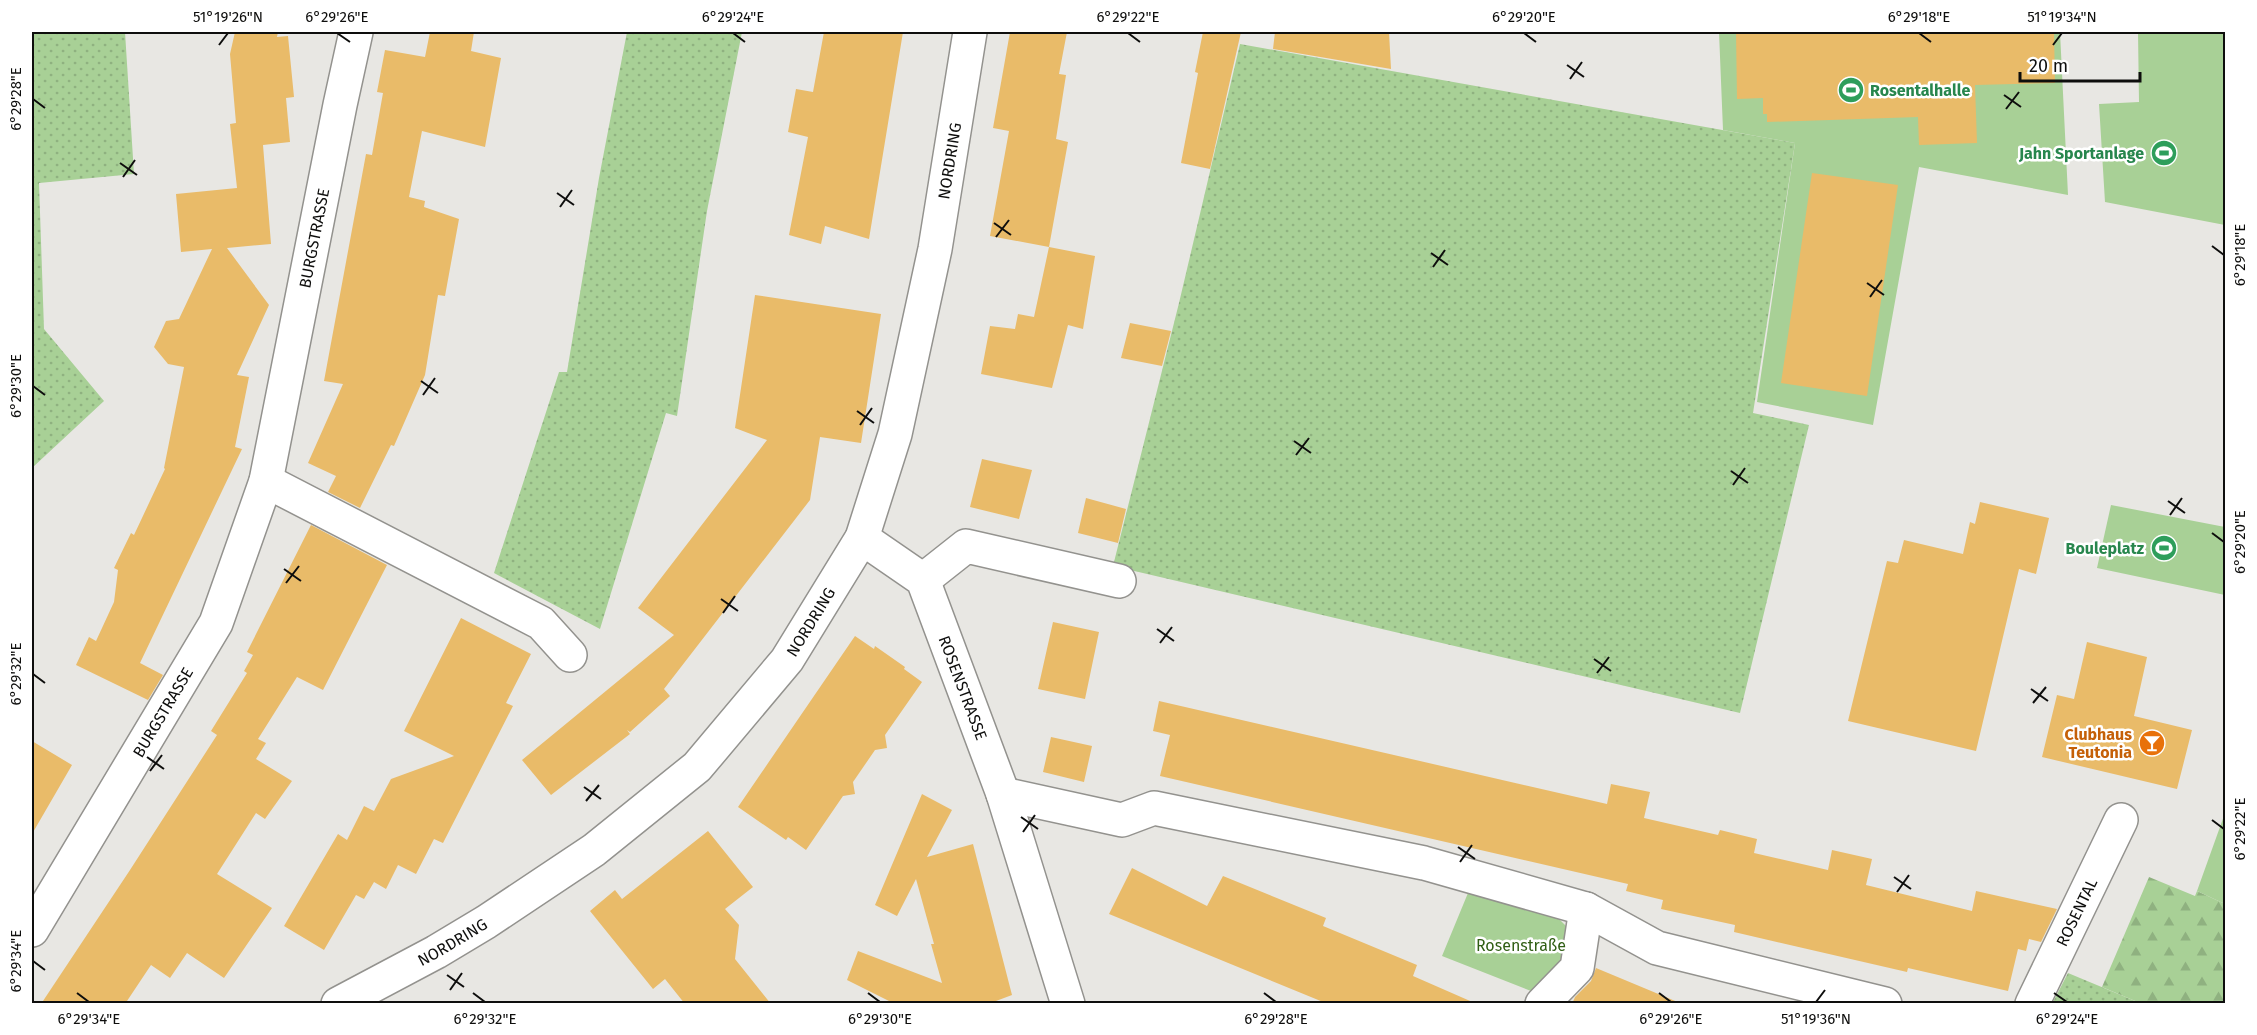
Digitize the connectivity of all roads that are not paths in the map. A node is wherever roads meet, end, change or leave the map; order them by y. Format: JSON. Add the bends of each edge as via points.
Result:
{"nodes":[{"id":1,"x":356,"y":32,"type":"edge"},
{"id":2,"x":970,"y":32,"type":"edge"},
{"id":3,"x":266,"y":481,"type":"junction"},
{"id":4,"x":862,"y":538,"type":"junction"},
{"id":5,"x":923,"y":580,"type":"junction"},
{"id":6,"x":1119,"y":580,"type":"dead end"},
{"id":7,"x":570,"y":656,"type":"dead end"},
{"id":8,"x":1003,"y":794,"type":"junction"},
{"id":9,"x":2121,"y":820,"type":"dead end"},
{"id":10,"x":1586,"y":909,"type":"junction"},
{"id":11,"x":32,"y":930,"type":"edge"},
{"id":12,"x":339,"y":1004,"type":"edge"},
{"id":13,"x":1068,"y":1004,"type":"edge"},
{"id":14,"x":1542,"y":1004,"type":"edge"},
{"id":15,"x":1886,"y":1004,"type":"edge"},
{"id":16,"x":2032,"y":1004,"type":"edge"}],
"edges":[{"from":1,"to":3,"type":"street","name":"BURGSTRASSE"},
{"from":2,"to":4,"type":"street","name":"NORDRING","via":[[935,249],[895,434]]},
{"from":3,"to":7,"type":"street","via":[[541,622]]},
{"from":3,"to":11,"type":"street","name":"BURGSTRASSE","via":[[216,623]]},
{"from":4,"to":5,"type":"street"},
{"from":4,"to":12,"type":"street","name":"NORDRING","via":[[787,660],[697,766],[594,850],[486,922]]},
{"from":5,"to":6,"type":"street","via":[[966,546]]},
{"from":5,"to":8,"type":"street","name":"ROSENSTRASSE"},
{"from":8,"to":10,"type":"street","via":[[1122,820],[1154,808],[1424,863]]},
{"from":8,"to":13,"type":"street","name":"ROSENSTRASSE"},
{"from":9,"to":16,"type":"street","name":"ROSENTAL"},
{"from":10,"to":14,"type":"street","via":[[1577,968]]},
{"from":10,"to":15,"type":"street","via":[[1657,948]]}]}
